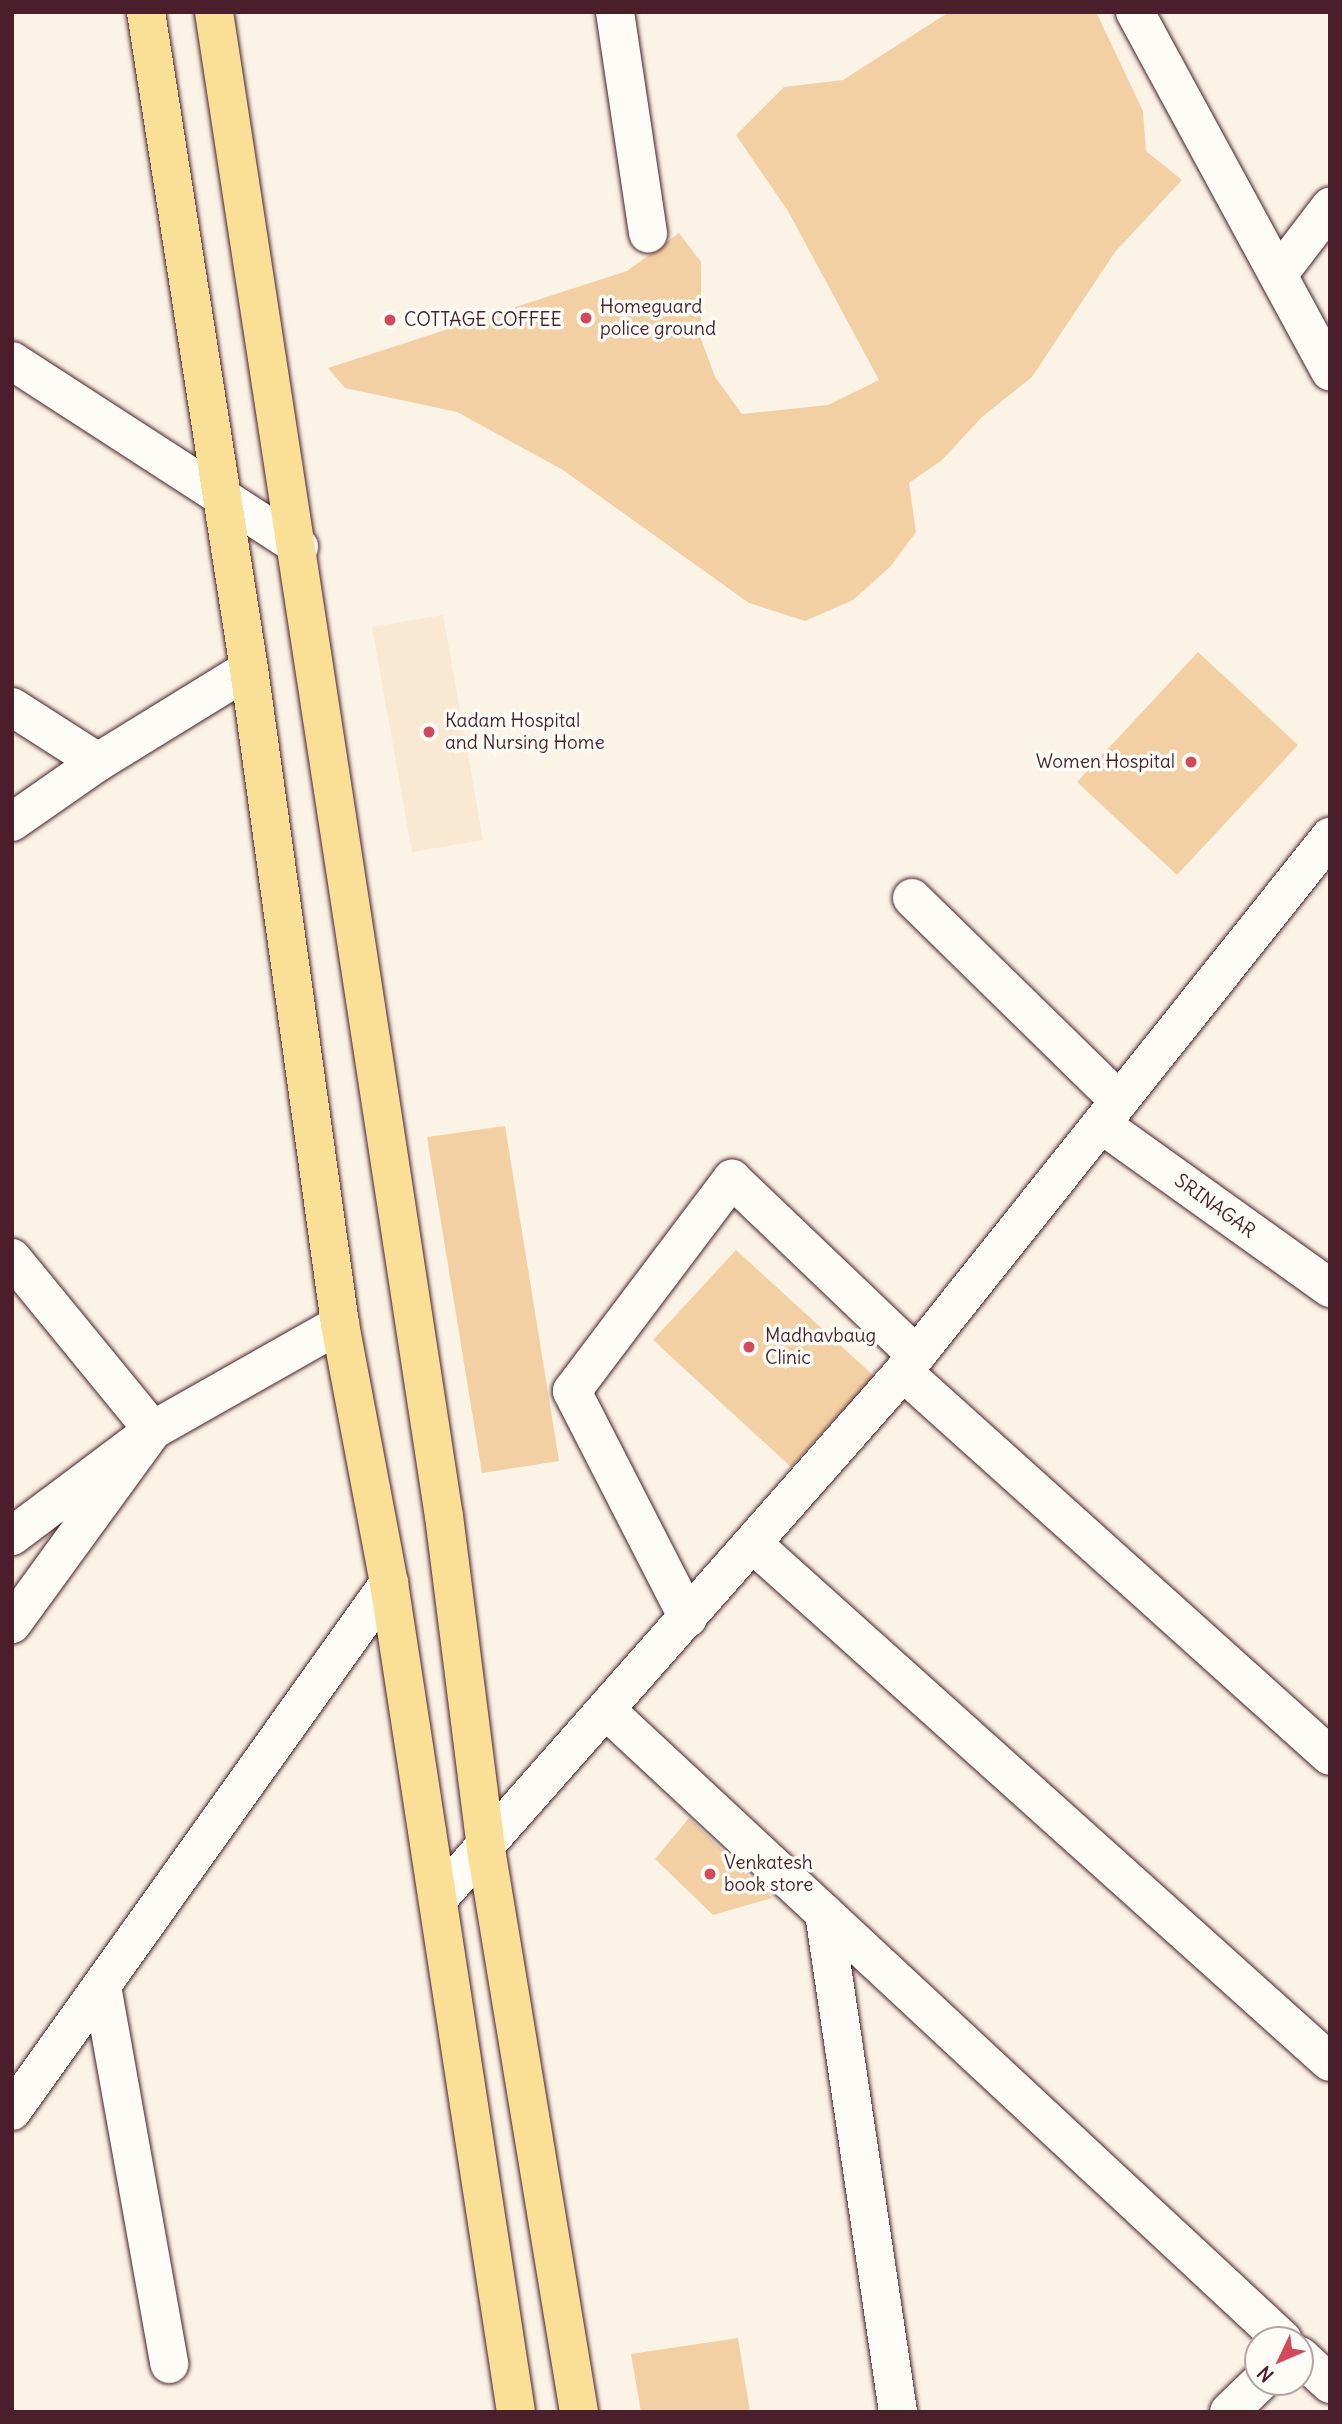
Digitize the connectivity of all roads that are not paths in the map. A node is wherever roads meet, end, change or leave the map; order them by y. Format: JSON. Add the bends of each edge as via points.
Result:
{"nodes":[{"id":1,"x":146,"y":12,"type":"edge"},
{"id":2,"x":214,"y":12,"type":"edge"},
{"id":3,"x":615,"y":12,"type":"edge"},
{"id":4,"x":1135,"y":12,"type":"edge"},
{"id":5,"x":1330,"y":207,"type":"edge"},
{"id":6,"x":648,"y":234,"type":"dead end"},
{"id":7,"x":1278,"y":275,"type":"junction"},
{"id":8,"x":12,"y":361,"type":"edge"},
{"id":9,"x":1330,"y":371,"type":"edge"},
{"id":10,"x":222,"y":497,"type":"junction"},
{"id":11,"x":299,"y":547,"type":"junction"},
{"id":12,"x":249,"y":669,"type":"junction"},
{"id":13,"x":12,"y":707,"type":"edge"},
{"id":14,"x":98,"y":762,"type":"junction"},
{"id":15,"x":12,"y":822,"type":"edge"},
{"id":16,"x":1330,"y":837,"type":"edge"},
{"id":17,"x":912,"y":898,"type":"dead end"},
{"id":18,"x":1110,"y":1113,"type":"junction"},
{"id":19,"x":12,"y":1258,"type":"edge"},
{"id":20,"x":1330,"y":1288,"type":"edge"},
{"id":21,"x":340,"y":1324,"type":"junction"},
{"id":22,"x":910,"y":1364,"type":"junction"},
{"id":23,"x":153,"y":1430,"type":"junction"},
{"id":24,"x":12,"y":1536,"type":"edge"},
{"id":25,"x":752,"y":1544,"type":"junction"},
{"id":26,"x":389,"y":1583,"type":"junction"},
{"id":27,"x":688,"y":1618,"type":"junction"},
{"id":28,"x":12,"y":1623,"type":"edge"},
{"id":29,"x":607,"y":1710,"type":"junction"},
{"id":30,"x":1330,"y":1756,"type":"edge"},
{"id":31,"x":486,"y":1849,"type":"junction"},
{"id":32,"x":439,"y":1898,"type":"junction"},
{"id":33,"x":824,"y":1913,"type":"junction"},
{"id":34,"x":102,"y":1986,"type":"junction"},
{"id":35,"x":1330,"y":2062,"type":"edge"},
{"id":36,"x":12,"y":2111,"type":"edge"},
{"id":37,"x":1268,"y":2326,"type":"edge"},
{"id":38,"x":169,"y":2364,"type":"dead end"},
{"id":39,"x":1314,"y":2369,"type":"edge"},
{"id":40,"x":1330,"y":2384,"type":"edge"},
{"id":41,"x":1246,"y":2396,"type":"edge"},
{"id":42,"x":516,"y":2412,"type":"edge"},
{"id":43,"x":579,"y":2412,"type":"edge"},
{"id":44,"x":898,"y":2412,"type":"edge"},
{"id":45,"x":1229,"y":2412,"type":"edge"}],
"edges":[{"from":1,"to":10,"type":"main road"},
{"from":2,"to":11,"type":"main road"},
{"from":3,"to":6,"type":"street"},
{"from":4,"to":7,"type":"street"},
{"from":5,"to":7,"type":"street"},
{"from":7,"to":9,"type":"street"},
{"from":8,"to":10,"type":"street"},
{"from":10,"to":11,"type":"street"},
{"from":10,"to":12,"type":"main road"},
{"from":11,"to":31,"type":"main road","via":[[444,1516]]},
{"from":12,"to":14,"type":"street"},
{"from":12,"to":21,"type":"main road"},
{"from":13,"to":14,"type":"street"},
{"from":14,"to":15,"type":"street"},
{"from":16,"to":18,"type":"street"},
{"from":17,"to":18,"type":"street","name":"SRINAGAR"},
{"from":18,"to":20,"type":"street","name":"SRINAGAR"},
{"from":18,"to":22,"type":"street"},
{"from":19,"to":23,"type":"street"},
{"from":21,"to":23,"type":"street"},
{"from":21,"to":26,"type":"main road"},
{"from":22,"to":25,"type":"street"},
{"from":22,"to":27,"type":"street","via":[[732,1179],[572,1391]]},
{"from":22,"to":30,"type":"street"},
{"from":23,"to":24,"type":"street"},
{"from":23,"to":28,"type":"street"},
{"from":25,"to":27,"type":"street"},
{"from":25,"to":35,"type":"street"},
{"from":26,"to":32,"type":"main road"},
{"from":26,"to":34,"type":"street"},
{"from":27,"to":29,"type":"street"},
{"from":29,"to":31,"type":"street"},
{"from":29,"to":33,"type":"street"},
{"from":31,"to":32,"type":"street"},
{"from":31,"to":43,"type":"main road"},
{"from":32,"to":42,"type":"main road"},
{"from":33,"to":37,"type":"street"},
{"from":33,"to":44,"type":"street"},
{"from":34,"to":36,"type":"street"},
{"from":34,"to":38,"type":"street"},
{"from":39,"to":40,"type":"street"},
{"from":41,"to":45,"type":"street"}]}
